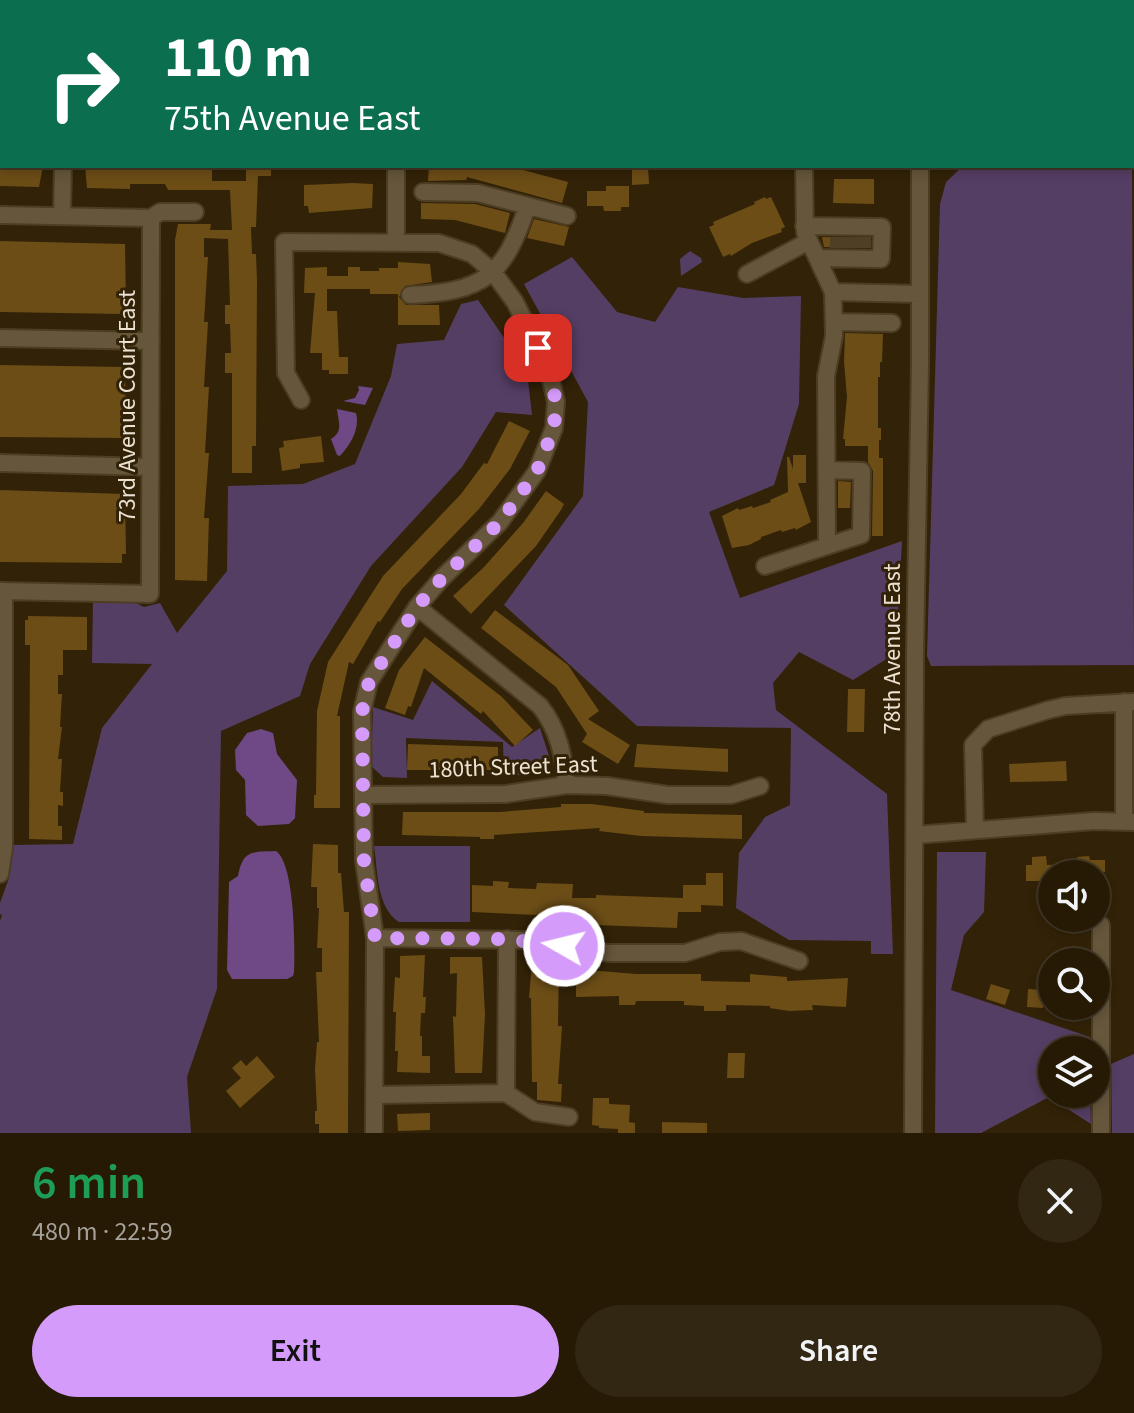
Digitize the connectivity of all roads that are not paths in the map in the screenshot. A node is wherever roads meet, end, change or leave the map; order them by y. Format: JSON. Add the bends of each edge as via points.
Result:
{"nodes":[{"id":1,"x":63,"y":168,"type":"edge"},
{"id":2,"x":396,"y":168,"type":"edge"},
{"id":3,"x":804,"y":168,"type":"edge"},
{"id":4,"x":920,"y":168,"type":"edge"},
{"id":5,"x":423,"y":192,"type":"dead end"},
{"id":6,"x":527,"y":207,"type":"junction"},
{"id":7,"x":195,"y":212,"type":"dead end"},
{"id":8,"x":0,"y":215,"type":"edge"},
{"id":9,"x":62,"y":216,"type":"junction"},
{"id":10,"x":567,"y":216,"type":"dead end"},
{"id":11,"x":151,"y":218,"type":"junction"},
{"id":12,"x":806,"y":234,"type":"junction"},
{"id":13,"x":396,"y":241,"type":"junction"},
{"id":14,"x":817,"y":258,"type":"junction"},
{"id":15,"x":493,"y":272,"type":"junction"},
{"id":16,"x":747,"y":274,"type":"dead end"},
{"id":17,"x":833,"y":292,"type":"junction"},
{"id":18,"x":920,"y":294,"type":"junction"},
{"id":19,"x":410,"y":295,"type":"dead end"},
{"id":20,"x":834,"y":322,"type":"junction"},
{"id":21,"x":892,"y":323,"type":"dead end"},
{"id":22,"x":0,"y":338,"type":"edge"},
{"id":23,"x":151,"y":341,"type":"junction"},
{"id":24,"x":301,"y":400,"type":"dead end"},
{"id":25,"x":0,"y":463,"type":"edge"},
{"id":26,"x":150,"y":467,"type":"junction"},
{"id":27,"x":827,"y":470,"type":"junction"},
{"id":28,"x":827,"y":546,"type":"junction"},
{"id":29,"x":765,"y":566,"type":"dead end"},
{"id":30,"x":2,"y":591,"type":"edge"},
{"id":31,"x":417,"y":607,"type":"junction"},
{"id":32,"x":1129,"y":702,"type":"edge"},
{"id":33,"x":2,"y":776,"type":"edge"},
{"id":34,"x":567,"y":785,"type":"junction"},
{"id":35,"x":760,"y":786,"type":"dead end"},
{"id":36,"x":363,"y":795,"type":"junction"},
{"id":37,"x":1129,"y":822,"type":"edge"},
{"id":38,"x":975,"y":830,"type":"junction"},
{"id":39,"x":915,"y":835,"type":"junction"},
{"id":40,"x":0,"y":874,"type":"edge"},
{"id":41,"x":1101,"y":932,"type":"edge"},
{"id":42,"x":375,"y":938,"type":"junction"},
{"id":43,"x":507,"y":939,"type":"junction"},
{"id":44,"x":799,"y":961,"type":"dead end"},
{"id":45,"x":506,"y":1093,"type":"junction"},
{"id":46,"x":374,"y":1095,"type":"junction"},
{"id":47,"x":569,"y":1117,"type":"dead end"},
{"id":48,"x":374,"y":1133,"type":"edge"},
{"id":49,"x":913,"y":1133,"type":"edge"},
{"id":50,"x":1101,"y":1133,"type":"edge"}],
"edges":[{"from":1,"to":9,"type":"street"},
{"from":2,"to":13,"type":"street"},
{"from":3,"to":12,"type":"street"},
{"from":4,"to":18,"type":"street","name":"78th Avenue East"},
{"from":5,"to":6,"type":"street","via":[[478,193]]},
{"from":6,"to":10,"type":"street"},
{"from":6,"to":15,"type":"street","via":[[509,251]]},
{"from":7,"to":11,"type":"street","via":[[160,212]]},
{"from":8,"to":9,"type":"street"},
{"from":9,"to":11,"type":"street"},
{"from":11,"to":23,"type":"street","name":"73rd Avenue Court East"},
{"from":12,"to":14,"type":"street"},
{"from":12,"to":14,"type":"street","via":[[851,243]]},
{"from":12,"to":16,"type":"street"},
{"from":13,"to":15,"type":"street","via":[[454,246]]},
{"from":13,"to":24,"type":"street","via":[[284,242],[286,373]]},
{"from":14,"to":17,"type":"street"},
{"from":15,"to":19,"type":"street","via":[[448,293]]},
{"from":15,"to":31,"type":"street","via":[[515,302],[549,371],[556,402],[554,428],[537,471],[500,522]]},
{"from":17,"to":18,"type":"street"},
{"from":17,"to":20,"type":"street"},
{"from":18,"to":39,"type":"street","name":"78th Avenue East"},
{"from":20,"to":21,"type":"street"},
{"from":20,"to":27,"type":"street","via":[[826,376]]},
{"from":22,"to":23,"type":"street"},
{"from":23,"to":26,"type":"street","name":"73rd Avenue Court East"},
{"from":25,"to":26,"type":"street"},
{"from":26,"to":30,"type":"street","name":"73rd Avenue Court East","via":[[150,594]]},
{"from":27,"to":28,"type":"street"},
{"from":27,"to":28,"type":"street","via":[[862,471],[861,535]]},
{"from":28,"to":29,"type":"street"},
{"from":30,"to":33,"type":"street"},
{"from":31,"to":34,"type":"street","via":[[540,706],[559,739]]},
{"from":31,"to":36,"type":"street","via":[[369,682],[362,712]]},
{"from":32,"to":37,"type":"street"},
{"from":32,"to":38,"type":"street","via":[[1065,706],[988,729],[973,745]]},
{"from":33,"to":40,"type":"street"},
{"from":34,"to":35,"type":"street","name":"180th Street East","via":[[668,795],[731,795]]},
{"from":34,"to":36,"type":"street","name":"180th Street East","via":[[506,794]]},
{"from":36,"to":42,"type":"street","via":[[364,861]]},
{"from":37,"to":38,"type":"street"},
{"from":38,"to":39,"type":"street"},
{"from":39,"to":49,"type":"street","name":"78th Avenue East"},
{"from":41,"to":50,"type":"street"},
{"from":42,"to":43,"type":"street"},
{"from":42,"to":46,"type":"street"},
{"from":43,"to":44,"type":"street","via":[[608,953],[685,953],[741,941]]},
{"from":43,"to":45,"type":"street"},
{"from":45,"to":46,"type":"street"},
{"from":45,"to":47,"type":"street","via":[[535,1112]]},
{"from":46,"to":48,"type":"street"}]}
